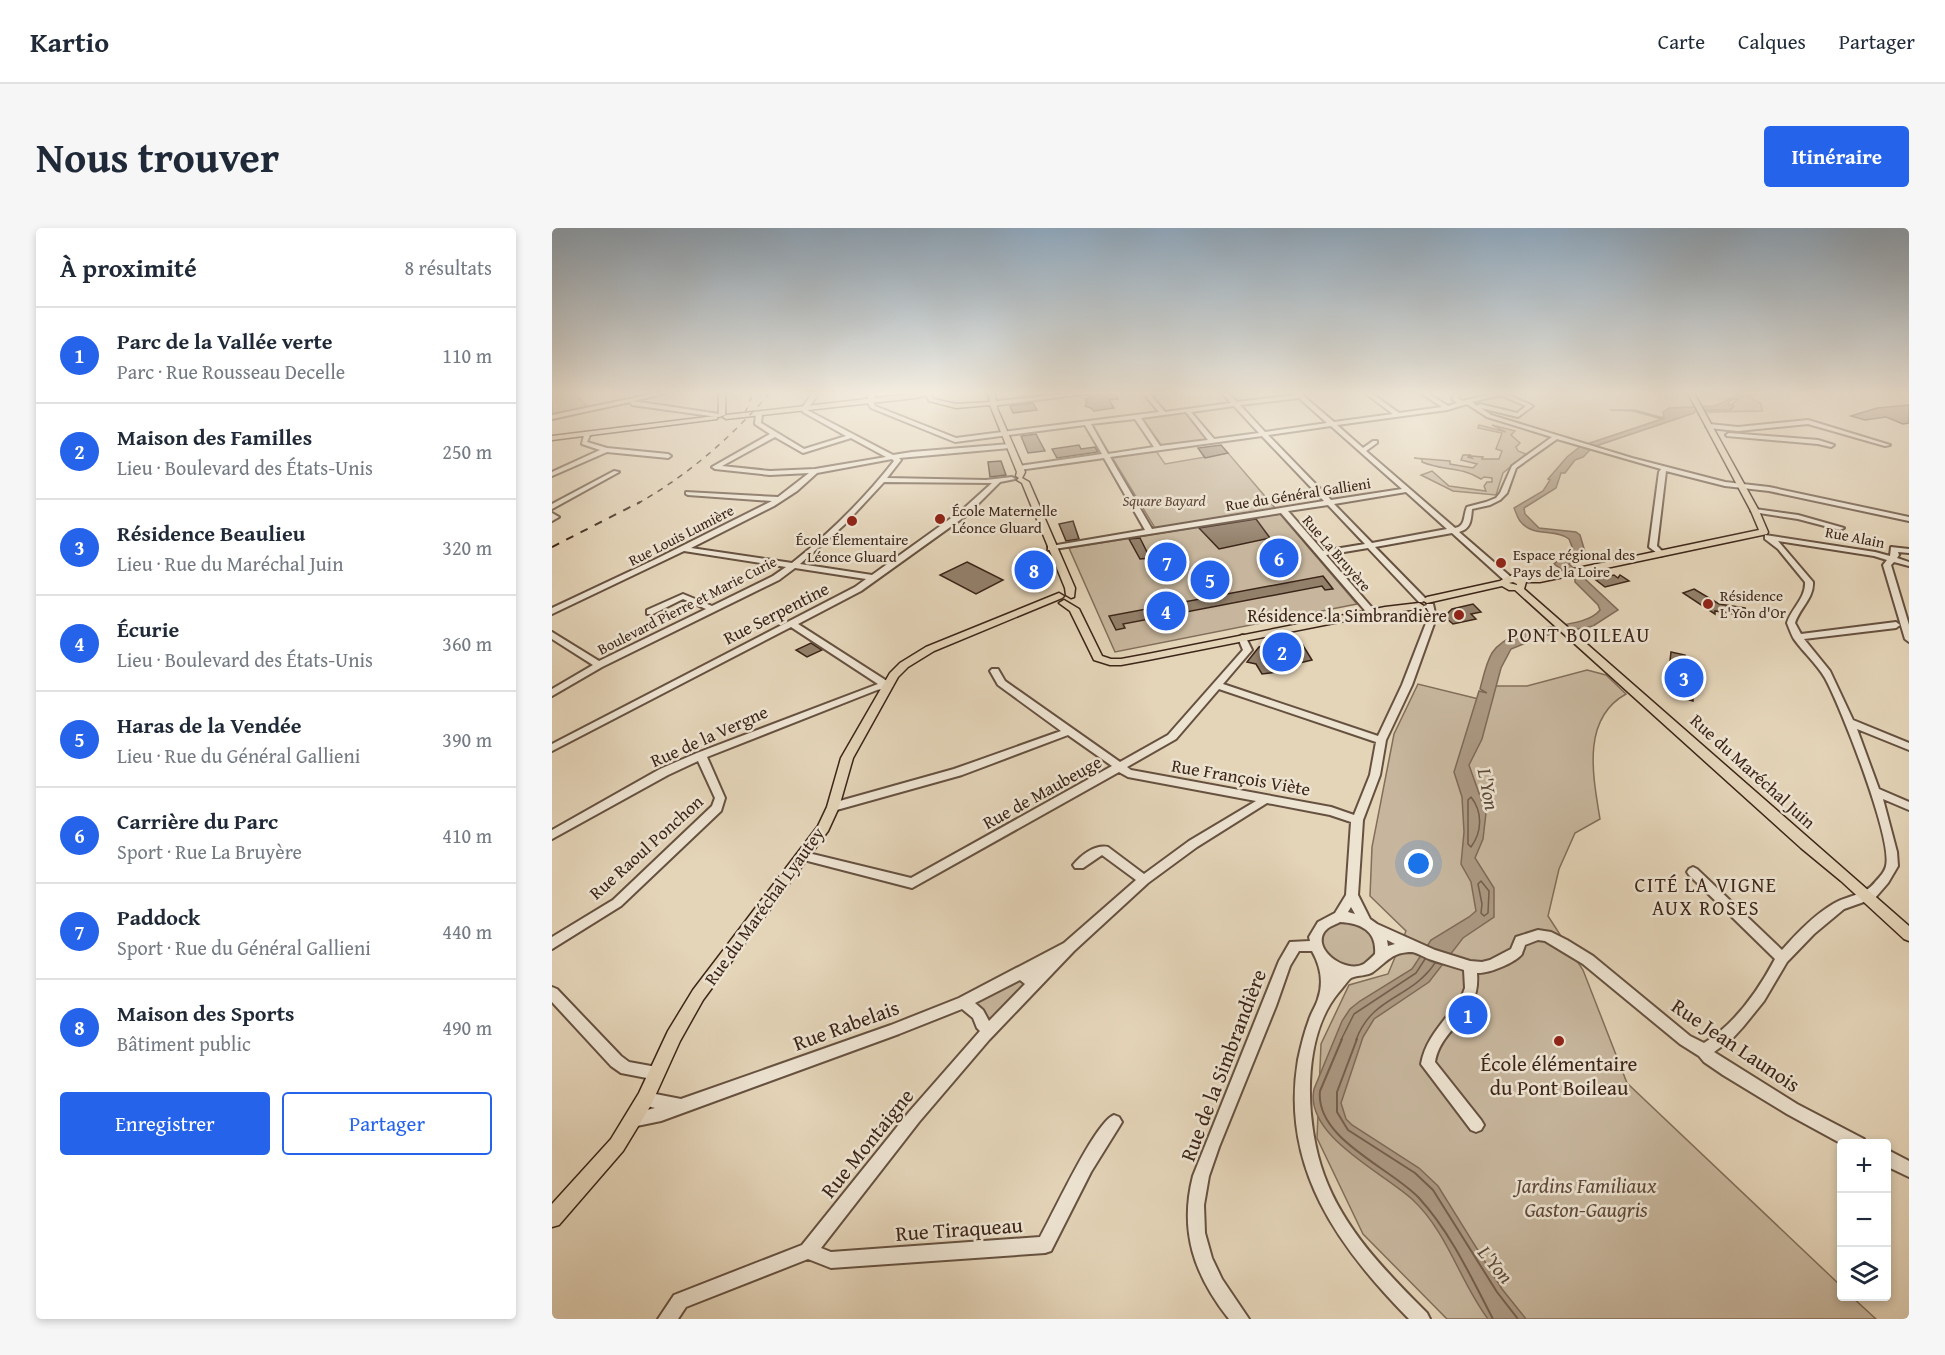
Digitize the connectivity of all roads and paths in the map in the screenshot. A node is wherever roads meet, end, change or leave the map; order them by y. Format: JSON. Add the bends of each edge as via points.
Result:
{"nodes":[{"id":1,"x":587,"y":444,"type":"edge"},
{"id":2,"x":757,"y":444,"type":"edge"},
{"id":3,"x":792,"y":444,"type":"edge"},
{"id":4,"x":824,"y":444,"type":"edge"},
{"id":5,"x":866,"y":444,"type":"edge"},
{"id":6,"x":1098,"y":444,"type":"edge"},
{"id":7,"x":1155,"y":444,"type":"edge"},
{"id":8,"x":1190,"y":444,"type":"edge"},
{"id":9,"x":1273,"y":444,"type":"edge"},
{"id":10,"x":1353,"y":444,"type":"edge"},
{"id":11,"x":1373,"y":444,"type":"edge"},
{"id":12,"x":1546,"y":444,"type":"edge"},
{"id":13,"x":1578,"y":444,"type":"edge"},
{"id":14,"x":1719,"y":444,"type":"edge"},
{"id":15,"x":1827,"y":444,"type":"edge"},
{"id":16,"x":1832,"y":445,"type":"dead end"},
{"id":17,"x":1010,"y":446,"type":"joint"},
{"id":18,"x":1158,"y":448,"type":"junction"},
{"id":19,"x":606,"y":450,"type":"junction"},
{"id":20,"x":1360,"y":450,"type":"junction"},
{"id":21,"x":668,"y":456,"type":"dead end"},
{"id":22,"x":1105,"y":456,"type":"junction"},
{"id":23,"x":892,"y":457,"type":"junction"},
{"id":24,"x":1665,"y":468,"type":"junction"},
{"id":25,"x":814,"y":471,"type":"junction"},
{"id":26,"x":616,"y":472,"type":"dead end"},
{"id":27,"x":552,"y":474,"type":"edge"},
{"id":28,"x":1018,"y":476,"type":"junction"},
{"id":29,"x":881,"y":480,"type":"junction"},
{"id":30,"x":997,"y":482,"type":"junction"},
{"id":31,"x":1742,"y":486,"type":"junction"},
{"id":32,"x":1407,"y":490,"type":"junction"},
{"id":33,"x":688,"y":493,"type":"dead end"},
{"id":34,"x":779,"y":499,"type":"junction"},
{"id":35,"x":1330,"y":503,"type":"junction"},
{"id":36,"x":552,"y":507,"type":"edge"},
{"id":37,"x":1909,"y":508,"type":"edge"},
{"id":38,"x":1283,"y":510,"type":"junction"},
{"id":39,"x":1755,"y":511,"type":"junction"},
{"id":40,"x":1906,"y":518,"type":"edge"},
{"id":41,"x":1840,"y":528,"type":"dead end"},
{"id":42,"x":1453,"y":531,"type":"junction"},
{"id":43,"x":1150,"y":532,"type":"junction"},
{"id":44,"x":1764,"y":534,"type":"junction"},
{"id":45,"x":1782,"y":541,"type":"junction"},
{"id":46,"x":1372,"y":546,"type":"junction"},
{"id":47,"x":1051,"y":548,"type":"junction"},
{"id":48,"x":684,"y":549,"type":"junction"},
{"id":49,"x":1909,"y":551,"type":"edge"},
{"id":50,"x":1321,"y":554,"type":"junction"},
{"id":51,"x":1661,"y":554,"type":"junction"},
{"id":52,"x":1891,"y":558,"type":"junction"},
{"id":53,"x":1909,"y":564,"type":"edge"},
{"id":54,"x":795,"y":565,"type":"junction"},
{"id":55,"x":874,"y":578,"type":"junction"},
{"id":56,"x":1513,"y":584,"type":"junction"},
{"id":57,"x":1065,"y":598,"type":"junction"},
{"id":58,"x":1424,"y":603,"type":"junction"},
{"id":59,"x":1368,"y":608,"type":"junction"},
{"id":60,"x":712,"y":609,"type":"junction"},
{"id":61,"x":552,"y":611,"type":"edge"},
{"id":62,"x":650,"y":612,"type":"dead end"},
{"id":63,"x":791,"y":623,"type":"junction"},
{"id":64,"x":1903,"y":624,"type":"edge"},
{"id":65,"x":552,"y":635,"type":"edge"},
{"id":66,"x":1797,"y":637,"type":"junction"},
{"id":67,"x":1242,"y":638,"type":"junction"},
{"id":68,"x":1909,"y":639,"type":"edge"},
{"id":69,"x":599,"y":664,"type":"junction"},
{"id":70,"x":995,"y":671,"type":"dead end"},
{"id":71,"x":887,"y":685,"type":"junction"},
{"id":72,"x":1219,"y":686,"type":"junction"},
{"id":73,"x":552,"y":693,"type":"edge"},
{"id":74,"x":1847,"y":720,"type":"junction"},
{"id":75,"x":1067,"y":732,"type":"junction"},
{"id":76,"x":1382,"y":740,"type":"junction"},
{"id":77,"x":1909,"y":747,"type":"edge"},
{"id":78,"x":552,"y":748,"type":"edge"},
{"id":79,"x":701,"y":755,"type":"junction"},
{"id":80,"x":1119,"y":767,"type":"junction"},
{"id":81,"x":1874,"y":791,"type":"junction"},
{"id":82,"x":1262,"y":799,"type":"junction"},
{"id":83,"x":1909,"y":806,"type":"edge"},
{"id":84,"x":833,"y":807,"type":"junction"},
{"id":85,"x":1358,"y":819,"type":"junction"},
{"id":86,"x":552,"y":835,"type":"edge"},
{"id":87,"x":804,"y":856,"type":"junction"},
{"id":88,"x":1079,"y":865,"type":"dead end"},
{"id":89,"x":1693,"y":872,"type":"dead end"},
{"id":90,"x":1144,"y":880,"type":"junction"},
{"id":91,"x":1352,"y":895,"type":"junction"},
{"id":92,"x":1865,"y":897,"type":"junction"},
{"id":93,"x":1339,"y":917,"type":"junction"},
{"id":94,"x":1370,"y":925,"type":"junction"},
{"id":95,"x":1909,"y":935,"type":"edge"},
{"id":96,"x":552,"y":944,"type":"edge"},
{"id":97,"x":1315,"y":946,"type":"junction"},
{"id":98,"x":1069,"y":947,"type":"junction"},
{"id":99,"x":1414,"y":947,"type":"junction"},
{"id":100,"x":1381,"y":956,"type":"junction"},
{"id":101,"x":1782,"y":958,"type":"junction"},
{"id":102,"x":1324,"y":962,"type":"junction"},
{"id":103,"x":1470,"y":967,"type":"junction"},
{"id":104,"x":1349,"y":972,"type":"junction"},
{"id":105,"x":1022,"y":973,"type":"junction"},
{"id":106,"x":1033,"y":984,"type":"junction"},
{"id":107,"x":552,"y":993,"type":"edge"},
{"id":108,"x":1325,"y":1001,"type":"junction"},
{"id":109,"x":964,"y":1002,"type":"junction"},
{"id":110,"x":990,"y":1030,"type":"junction"},
{"id":111,"x":1704,"y":1051,"type":"junction"},
{"id":112,"x":657,"y":1073,"type":"junction"},
{"id":113,"x":645,"y":1098,"type":"junction"},
{"id":114,"x":680,"y":1106,"type":"junction"},
{"id":115,"x":632,"y":1120,"type":"junction"},
{"id":116,"x":1114,"y":1122,"type":"dead end"},
{"id":117,"x":1476,"y":1125,"type":"dead end"},
{"id":118,"x":1851,"y":1139,"type":"edge"},
{"id":119,"x":1891,"y":1159,"type":"edge"},
{"id":120,"x":1909,"y":1169,"type":"edge"},
{"id":121,"x":552,"y":1218,"type":"edge"},
{"id":122,"x":808,"y":1251,"type":"junction"},
{"id":123,"x":667,"y":1319,"type":"edge"},
{"id":124,"x":1240,"y":1319,"type":"edge"},
{"id":125,"x":1421,"y":1319,"type":"edge"}],
"edges":[{"from":1,"to":19,"type":"street"},
{"from":2,"to":25,"type":"street","via":[[715,467]]},
{"from":3,"to":4,"type":"street","via":[[803,450]]},
{"from":5,"to":23,"type":"street"},
{"from":6,"to":22,"type":"street"},
{"from":7,"to":18,"type":"street"},
{"from":8,"to":18,"type":"street"},
{"from":9,"to":35,"type":"street"},
{"from":10,"to":20,"type":"street"},
{"from":11,"to":20,"type":"street"},
{"from":12,"to":42,"type":"street","via":[[1514,467],[1498,499],[1469,508],[1465,527]]},
{"from":13,"to":24,"type":"street"},
{"from":14,"to":31,"type":"main road"},
{"from":15,"to":16,"type":"street"},
{"from":17,"to":23,"type":"street"},
{"from":17,"to":28,"type":"main road"},
{"from":18,"to":22,"type":"street"},
{"from":19,"to":21,"type":"street"},
{"from":19,"to":27,"type":"street"},
{"from":20,"to":32,"type":"street"},
{"from":22,"to":28,"type":"street"},
{"from":22,"to":43,"type":"street"},
{"from":23,"to":25,"type":"street"},
{"from":23,"to":29,"type":"street","name":"Boulevard Pierre et Marie Curie","via":[[898,460]]},
{"from":24,"to":31,"type":"street"},
{"from":24,"to":51,"type":"street","via":[[1653,547]]},
{"from":25,"to":34,"type":"street","name":"Rue Louis Lumière"},
{"from":26,"to":36,"type":"street"},
{"from":28,"to":30,"type":"street"},
{"from":28,"to":47,"type":"main road","via":[[1025,482]]},
{"from":29,"to":30,"type":"street"},
{"from":29,"to":54,"type":"street","name":"Boulevard Pierre et Marie Curie"},
{"from":30,"to":55,"type":"street","name":"Rue Serpentine","via":[[964,513]]},
{"from":31,"to":39,"type":"main road"},
{"from":31,"to":40,"type":"street"},
{"from":32,"to":35,"type":"street","name":"Rue du Général Gallieni"},
{"from":32,"to":42,"type":"street"},
{"from":33,"to":34,"type":"street"},
{"from":34,"to":48,"type":"street","name":"Rue Louis Lumière"},
{"from":35,"to":38,"type":"street","name":"Rue du Général Gallieni"},
{"from":35,"to":46,"type":"street"},
{"from":37,"to":40,"type":"street"},
{"from":38,"to":43,"type":"street","name":"Rue du Général Gallieni"},
{"from":38,"to":50,"type":"street","name":"Rue La Bruyère"},
{"from":39,"to":41,"type":"street"},
{"from":39,"to":44,"type":"main road"},
{"from":42,"to":46,"type":"street"},
{"from":42,"to":56,"type":"street"},
{"from":43,"to":47,"type":"street","name":"Rue du Général Gallieni"},
{"from":44,"to":45,"type":"street"},
{"from":44,"to":51,"type":"main road"},
{"from":45,"to":52,"type":"street","name":"Rue Alain","via":[[1796,540]]},
{"from":45,"to":66,"type":"street","via":[[1811,589],[1793,613],[1791,623]]},
{"from":46,"to":50,"type":"street"},
{"from":46,"to":58,"type":"street"},
{"from":47,"to":57,"type":"main road","via":[[1065,579]]},
{"from":48,"to":54,"type":"street"},
{"from":48,"to":61,"type":"street","name":"Rue Louis Lumière"},
{"from":49,"to":52,"type":"street","via":[[1894,549]]},
{"from":50,"to":59,"type":"street","name":"Rue La Bruyère"},
{"from":51,"to":56,"type":"main road"},
{"from":52,"to":53,"type":"street","name":"Rue Alain"},
{"from":52,"to":64,"type":"street","via":[[1887,565]]},
{"from":54,"to":55,"type":"street"},
{"from":54,"to":60,"type":"street","name":"Boulevard Pierre et Marie Curie"},
{"from":55,"to":63,"type":"street","name":"Rue Serpentine"},
{"from":56,"to":58,"type":"main road"},
{"from":56,"to":92,"type":"main road","name":"Rue du Maréchal Juin"},
{"from":57,"to":67,"type":"main road","via":[[1103,661],[1121,662]]},
{"from":57,"to":71,"type":"main road","name":"Rue du Maréchal Lyautey","via":[[916,656]]},
{"from":58,"to":59,"type":"main road","via":[[1385,610]]},
{"from":58,"to":76,"type":"street","via":[[1432,618]]},
{"from":59,"to":67,"type":"main road"},
{"from":60,"to":62,"type":"street","via":[[683,596]]},
{"from":60,"to":69,"type":"street","name":"Boulevard Pierre et Marie Curie"},
{"from":63,"to":71,"type":"street"},
{"from":63,"to":78,"type":"street","name":"Rue Serpentine"},
{"from":64,"to":66,"type":"street"},
{"from":64,"to":68,"type":"street"},
{"from":65,"to":69,"type":"street"},
{"from":66,"to":74,"type":"street","via":[[1830,678]]},
{"from":67,"to":72,"type":"street","name":"Rue de Maubeuge","via":[[1248,650]]},
{"from":69,"to":73,"type":"street","name":"Boulevard Pierre et Marie Curie"},
{"from":70,"to":75,"type":"street","name":"Rue François Viète","via":[[1001,683]]},
{"from":71,"to":79,"type":"street","name":"Rue de la Vergne"},
{"from":71,"to":84,"type":"main road","name":"Rue du Maréchal Lyautey","via":[[847,758]]},
{"from":72,"to":76,"type":"street"},
{"from":72,"to":80,"type":"street","name":"Rue de Maubeuge","via":[[1172,736]]},
{"from":74,"to":77,"type":"street"},
{"from":74,"to":81,"type":"street"},
{"from":75,"to":80,"type":"street","name":"Rue François Viète"},
{"from":75,"to":84,"type":"street","via":[[958,772]]},
{"from":76,"to":85,"type":"street","via":[[1375,775]]},
{"from":79,"to":86,"type":"street","name":"Rue de la Vergne"},
{"from":79,"to":96,"type":"street","name":"Rue Raoul Ponchon","via":[[720,798],[717,808],[617,903]]},
{"from":80,"to":82,"type":"street","name":"Rue François Viète","via":[[1128,773]]},
{"from":80,"to":87,"type":"street","name":"Rue de Maubeuge","via":[[912,883]]},
{"from":81,"to":83,"type":"street"},
{"from":81,"to":92,"type":"street","via":[[1892,866],[1874,892]]},
{"from":82,"to":85,"type":"street","name":"Rue François Viète"},
{"from":82,"to":90,"type":"street","name":"Rue Rabelais"},
{"from":84,"to":87,"type":"main road","name":"Rue du Maréchal Lyautey"},
{"from":85,"to":91,"type":"street"},
{"from":87,"to":112,"type":"main road","name":"Rue du Maréchal Lyautey","via":[[698,995]]},
{"from":88,"to":90,"type":"street","via":[[1104,850]]},
{"from":89,"to":101,"type":"street"},
{"from":90,"to":98,"type":"street","name":"Rue Rabelais"},
{"from":91,"to":93,"type":"street"},
{"from":91,"to":94,"type":"street"},
{"from":92,"to":95,"type":"main road","name":"Rue du Maréchal Juin"},
{"from":92,"to":101,"type":"street","via":[[1840,906],[1805,933]]},
{"from":93,"to":94,"type":"street"},
{"from":93,"to":97,"type":"street","via":[[1318,931]]},
{"from":94,"to":99,"type":"street"},
{"from":94,"to":100,"type":"street","via":[[1382,942]]},
{"from":97,"to":102,"type":"street"},
{"from":97,"to":124,"type":"street","name":"Rue de la Simbrandière","via":[[1295,946],[1284,965],[1204,1166],[1195,1221],[1200,1244],[1208,1269]]},
{"from":98,"to":105,"type":"street","name":"Rue Rabelais"},
{"from":98,"to":106,"type":"street","name":"Rue Montaigne"},
{"from":99,"to":100,"type":"street","via":[[1394,949]]},
{"from":99,"to":103,"type":"street"},
{"from":100,"to":104,"type":"street","via":[[1369,969]]},
{"from":101,"to":111,"type":"street","via":[[1755,1002],[1716,1045]]},
{"from":102,"to":104,"type":"street"},
{"from":102,"to":108,"type":"street","via":[[1328,978]]},
{"from":103,"to":111,"type":"street","name":"Rue Jean Launois","via":[[1493,965],[1516,952],[1521,941],[1547,936],[1599,969],[1685,1040]]},
{"from":103,"to":117,"type":"street","via":[[1471,991],[1434,1046],[1428,1064]]},
{"from":104,"to":108,"type":"street"},
{"from":105,"to":106,"type":"street"},
{"from":105,"to":109,"type":"street","name":"Rue Rabelais"},
{"from":106,"to":110,"type":"street","name":"Rue Montaigne"},
{"from":107,"to":112,"type":"street","via":[[616,1061],[626,1068]]},
{"from":108,"to":125,"type":"street","via":[[1304,1061],[1302,1088],[1308,1150],[1336,1217],[1363,1257]]},
{"from":109,"to":110,"type":"street"},
{"from":109,"to":114,"type":"street","name":"Rue Rabelais"},
{"from":110,"to":122,"type":"street","name":"Rue Montaigne","via":[[907,1126]]},
{"from":111,"to":118,"type":"street","name":"Rue Jean Launois","via":[[1792,1109]]},
{"from":112,"to":113,"type":"main road","name":"Rue du Maréchal Lyautey"},
{"from":113,"to":114,"type":"street"},
{"from":113,"to":115,"type":"main road","name":"Rue du Maréchal Lyautey"},
{"from":114,"to":115,"type":"street","name":"Rue Rabelais"},
{"from":115,"to":121,"type":"main road","name":"Rue du Maréchal Lyautey","via":[[605,1161]]},
{"from":116,"to":122,"type":"street","name":"Rue Tiraqueau","via":[[1095,1146],[1045,1245],[831,1260]]},
{"from":119,"to":120,"type":"street"},
{"from":122,"to":123,"type":"street","via":[[680,1301]]}]}
